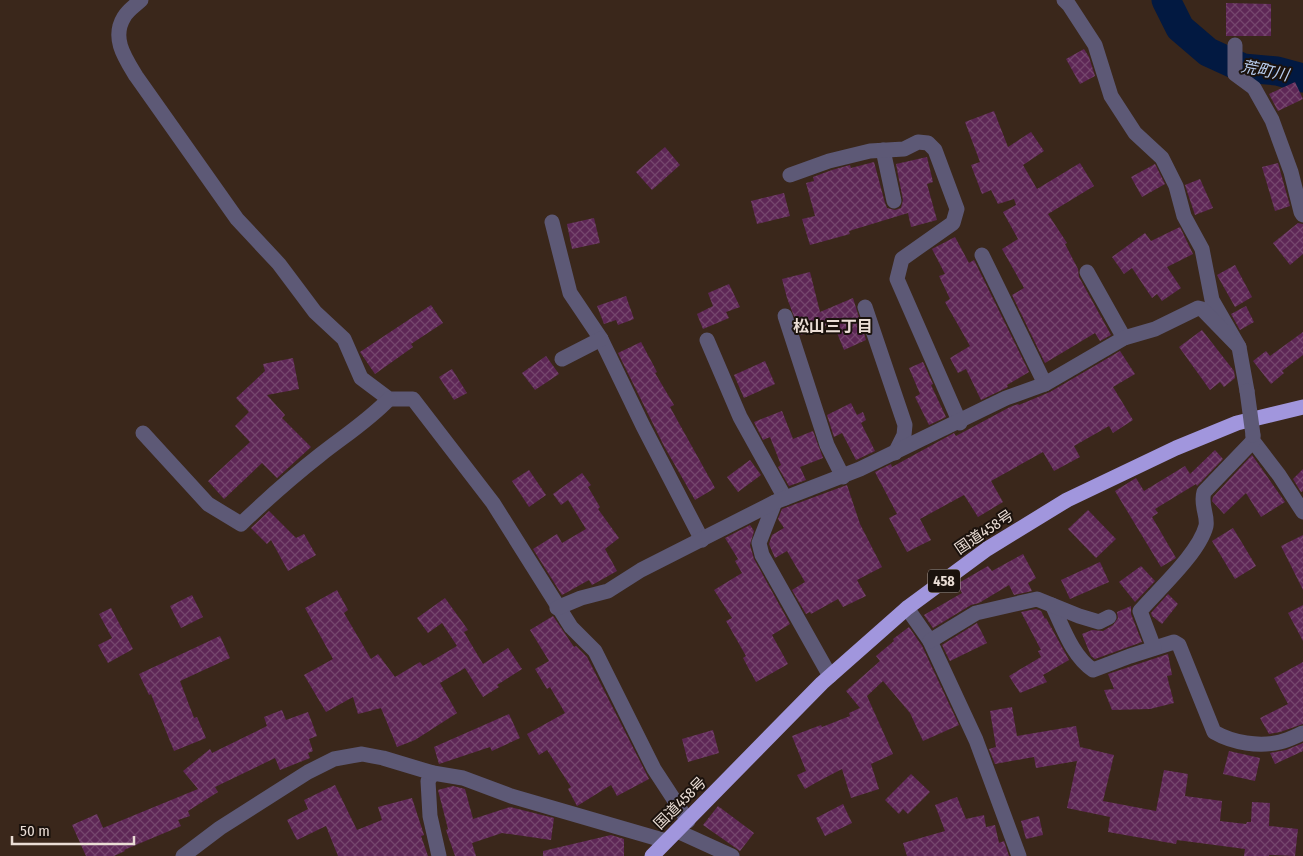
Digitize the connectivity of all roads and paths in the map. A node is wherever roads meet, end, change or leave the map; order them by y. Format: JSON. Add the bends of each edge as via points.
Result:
{"nodes":[{"id":1,"x":141,"y":0,"type":"edge"},
{"id":2,"x":1064,"y":0,"type":"edge"},
{"id":3,"x":1235,"y":45,"type":"dead end"},
{"id":4,"x":883,"y":150,"type":"junction"},
{"id":5,"x":790,"y":174,"type":"dead end"},
{"id":6,"x":894,"y":201,"type":"dead end"},
{"id":7,"x":1303,"y":215,"type":"edge"},
{"id":8,"x":552,"y":222,"type":"dead end"},
{"id":9,"x":982,"y":255,"type":"dead end"},
{"id":10,"x":1087,"y":272,"type":"dead end"},
{"id":11,"x":865,"y":308,"type":"dead end"},
{"id":12,"x":785,"y":316,"type":"dead end"},
{"id":13,"x":1124,"y":338,"type":"junction"},
{"id":14,"x":601,"y":339,"type":"junction"},
{"id":15,"x":707,"y":340,"type":"dead end"},
{"id":16,"x":1239,"y":347,"type":"junction"},
{"id":17,"x":562,"y":359,"type":"dead end"},
{"id":18,"x":1046,"y":384,"type":"junction"},
{"id":19,"x":389,"y":399,"type":"junction"},
{"id":20,"x":1303,"y":407,"type":"edge"},
{"id":21,"x":960,"y":422,"type":"junction"},
{"id":22,"x":143,"y":433,"type":"dead end"},
{"id":23,"x":1253,"y":438,"type":"junction"},
{"id":24,"x":895,"y":453,"type":"junction"},
{"id":25,"x":843,"y":477,"type":"junction"},
{"id":26,"x":780,"y":500,"type":"junction"},
{"id":27,"x":1303,"y":512,"type":"edge"},
{"id":28,"x":702,"y":540,"type":"junction"},
{"id":29,"x":1052,"y":605,"type":"junction"},
{"id":30,"x":558,"y":608,"type":"junction"},
{"id":31,"x":907,"y":608,"type":"junction"},
{"id":32,"x":1109,"y":617,"type":"dead end"},
{"id":33,"x":930,"y":641,"type":"junction"},
{"id":34,"x":1154,"y":648,"type":"junction"},
{"id":35,"x":830,"y":676,"type":"junction"},
{"id":36,"x":1303,"y":733,"type":"edge"},
{"id":37,"x":432,"y":773,"type":"junction"},
{"id":38,"x":677,"y":831,"type":"junction"},
{"id":39,"x":183,"y":856,"type":"edge"},
{"id":40,"x":439,"y":856,"type":"edge"},
{"id":41,"x":652,"y":856,"type":"edge"},
{"id":42,"x":732,"y":856,"type":"edge"},
{"id":43,"x":1019,"y":856,"type":"edge"}],
"edges":[{"from":1,"to":19,"type":"lane","via":[[124,16],[119,34],[121,51],[136,76],[237,219],[279,264],[315,312],[344,339],[361,378]]},
{"from":2,"to":16,"type":"lane","via":[[1095,45],[1111,96],[1135,133],[1162,158],[1176,186],[1184,216],[1202,249],[1212,300]]},
{"from":3,"to":7,"type":"lane","via":[[1235,74],[1254,88],[1272,120]]},
{"from":4,"to":5,"type":"lane","via":[[829,161]]},
{"from":4,"to":6,"type":"lane"},
{"from":4,"to":21,"type":"lane","via":[[904,149],[918,142],[928,143],[935,150],[957,210],[953,223],[902,259],[897,279]]},
{"from":8,"to":14,"type":"lane","via":[[570,293]]},
{"from":9,"to":18,"type":"lane"},
{"from":10,"to":13,"type":"lane"},
{"from":11,"to":24,"type":"lane","via":[[905,425]]},
{"from":12,"to":25,"type":"lane","via":[[827,445]]},
{"from":13,"to":16,"type":"lane","via":[[1155,329],[1198,308]]},
{"from":13,"to":18,"type":"lane"},
{"from":14,"to":17,"type":"lane"},
{"from":14,"to":28,"type":"lane"},
{"from":15,"to":26,"type":"lane"},
{"from":16,"to":23,"type":"lane","bridge":true},
{"from":18,"to":21,"type":"lane","via":[[1006,398]]},
{"from":19,"to":22,"type":"lane","via":[[374,415],[275,491],[241,524],[208,504]]},
{"from":19,"to":30,"type":"lane","via":[[413,399],[493,503]]},
{"from":20,"to":31,"type":"highway","name":"国道458号","number":"458","via":[[1237,423],[1067,500],[987,549]]},
{"from":21,"to":24,"type":"lane"},
{"from":23,"to":27,"type":"lane"},
{"from":23,"to":34,"type":"lane","via":[[1204,492],[1206,525],[1194,550],[1140,610]]},
{"from":24,"to":25,"type":"lane"},
{"from":25,"to":26,"type":"lane"},
{"from":26,"to":28,"type":"lane"},
{"from":26,"to":35,"type":"lane","via":[[759,543],[762,555]]},
{"from":28,"to":30,"type":"lane","via":[[641,570],[608,591]]},
{"from":29,"to":32,"type":"lane","via":[[1099,622]]},
{"from":29,"to":33,"type":"lane","via":[[1037,599],[976,613]]},
{"from":29,"to":34,"type":"lane","via":[[1076,653],[1093,670]]},
{"from":30,"to":38,"type":"lane","via":[[571,627],[595,651],[654,769]]},
{"from":31,"to":33,"type":"lane"},
{"from":31,"to":35,"type":"highway","name":"国道458号","number":"458"},
{"from":33,"to":43,"type":"lane","via":[[976,740]]},
{"from":34,"to":36,"type":"lane","via":[[1174,642],[1179,645],[1214,732],[1225,738],[1256,744],[1281,742]]},
{"from":35,"to":38,"type":"highway","name":"国道458号","number":"458"},
{"from":37,"to":38,"type":"lane","via":[[463,778],[512,796]]},
{"from":37,"to":39,"type":"lane","via":[[362,754],[334,760],[308,772]]},
{"from":37,"to":40,"type":"lane","via":[[428,781],[430,816]]},
{"from":38,"to":41,"type":"highway","name":"国道458号","number":"458"},
{"from":38,"to":42,"type":"lane"}]}
